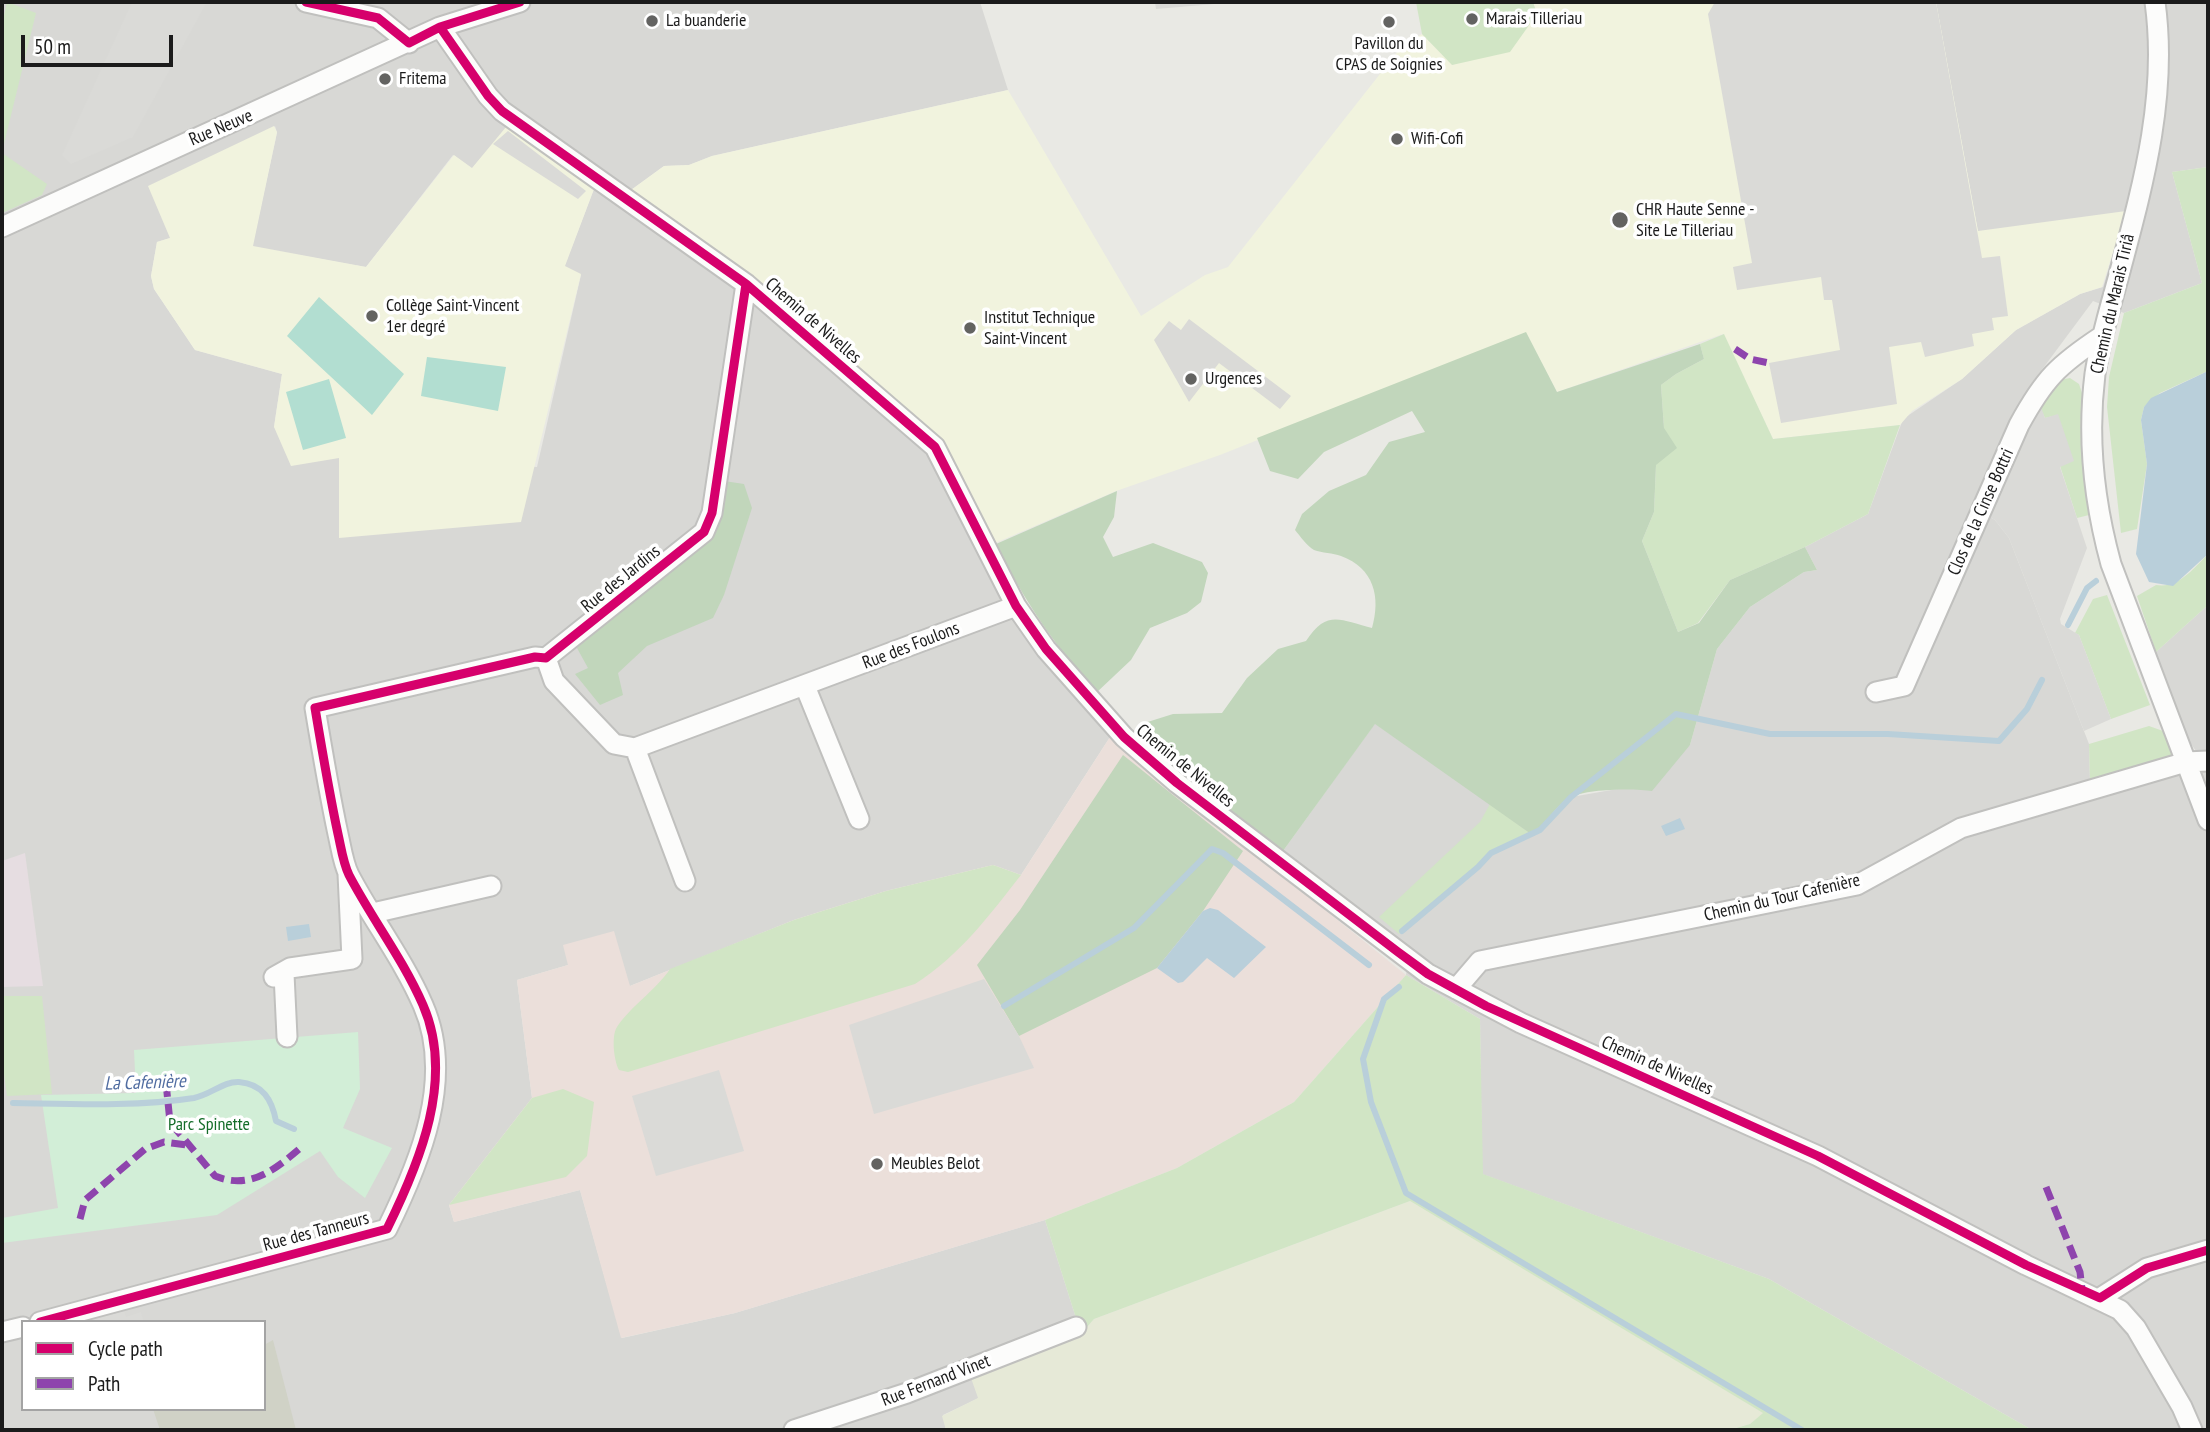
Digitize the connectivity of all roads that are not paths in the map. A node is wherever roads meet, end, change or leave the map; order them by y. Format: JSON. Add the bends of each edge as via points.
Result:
{"nodes":[{"id":1,"x":306,"y":2,"type":"edge"},
{"id":2,"x":520,"y":2,"type":"edge"},
{"id":3,"x":2155,"y":2,"type":"edge"},
{"id":4,"x":440,"y":27,"type":"junction"},
{"id":5,"x":409,"y":43,"type":"junction"},
{"id":6,"x":2,"y":227,"type":"edge"},
{"id":7,"x":746,"y":284,"type":"junction"},
{"id":8,"x":2102,"y":336,"type":"junction"},
{"id":9,"x":1016,"y":606,"type":"junction"},
{"id":10,"x":546,"y":658,"type":"junction"},
{"id":11,"x":806,"y":686,"type":"junction"},
{"id":12,"x":1876,"y":692,"type":"dead end"},
{"id":13,"x":635,"y":748,"type":"junction"},
{"id":14,"x":2208,"y":761,"type":"edge"},
{"id":15,"x":2186,"y":762,"type":"junction"},
{"id":16,"x":859,"y":818,"type":"dead end"},
{"id":17,"x":2208,"y":820,"type":"edge"},
{"id":18,"x":348,"y":873,"type":"junction"},
{"id":19,"x":685,"y":881,"type":"dead end"},
{"id":20,"x":491,"y":886,"type":"dead end"},
{"id":21,"x":373,"y":913,"type":"junction"},
{"id":22,"x":1456,"y":989,"type":"junction"},
{"id":23,"x":287,"y":1037,"type":"dead end"},
{"id":24,"x":2208,"y":1250,"type":"edge"},
{"id":25,"x":2100,"y":1298,"type":"junction"},
{"id":26,"x":47,"y":1320,"type":"edge"},
{"id":27,"x":1076,"y":1326,"type":"dead end"},
{"id":28,"x":21,"y":1327,"type":"edge"},
{"id":29,"x":2,"y":1332,"type":"edge"},
{"id":30,"x":794,"y":1430,"type":"edge"},
{"id":31,"x":2192,"y":1430,"type":"edge"}],
"edges":[{"from":1,"to":5,"type":"street","via":[[378,19]]},
{"from":2,"to":4,"type":"street","name":"Rue Neuve"},
{"from":3,"to":8,"type":"street","name":"Chemin du Marais Tiriâ","via":[[2156,123]]},
{"from":4,"to":5,"type":"street","name":"Rue Neuve"},
{"from":4,"to":7,"type":"street","name":"Chemin de Nivelles","via":[[502,111]]},
{"from":5,"to":6,"type":"street","name":"Rue Neuve"},
{"from":7,"to":9,"type":"street","name":"Chemin de Nivelles","via":[[935,447]]},
{"from":7,"to":10,"type":"street","name":"Rue des Jardins","via":[[709,524]]},
{"from":8,"to":12,"type":"street","name":"Clos de la Cinse Bottri","via":[[2064,361],[2038,390],[1904,686]]},
{"from":8,"to":15,"type":"street","name":"Chemin du Marais Tiriâ","via":[[2092,412],[2099,520],[2111,564]]},
{"from":9,"to":11,"type":"street","name":"Rue des Foulons"},
{"from":9,"to":22,"type":"street","name":"Chemin de Nivelles","via":[[1046,649],[1124,737],[1398,952]]},
{"from":10,"to":13,"type":"street","via":[[554,681],[614,744]]},
{"from":10,"to":18,"type":"street","name":"Rue des Tanneurs","via":[[315,708]]},
{"from":11,"to":13,"type":"street","name":"Rue des Foulons"},
{"from":11,"to":16,"type":"street"},
{"from":13,"to":19,"type":"street"},
{"from":14,"to":15,"type":"street","name":"Chemin du Tour Cafenière"},
{"from":15,"to":17,"type":"street","name":"Chemin du Marais Tiriâ"},
{"from":15,"to":22,"type":"street","name":"Chemin du Tour Cafenière","via":[[1961,828],[1857,885],[1480,961]]},
{"from":18,"to":21,"type":"street","name":"Rue des Tanneurs"},
{"from":18,"to":23,"type":"street","via":[[352,959],[289,968],[279,975]]},
{"from":20,"to":21,"type":"street"},
{"from":21,"to":26,"type":"street","name":"Rue des Tanneurs","via":[[423,1006],[435,1054],[428,1125],[387,1229]]},
{"from":22,"to":25,"type":"street","name":"Chemin de Nivelles","via":[[1521,1023],[1818,1156],[2026,1265]]},
{"from":24,"to":25,"type":"street","via":[[2147,1268]]},
{"from":25,"to":31,"type":"street","name":"Chemin de Nivelles","via":[[2120,1310],[2136,1328]]},
{"from":27,"to":30,"type":"street","name":"Rue Fernand Vinet","via":[[907,1393]]},
{"from":28,"to":29,"type":"street"}]}
